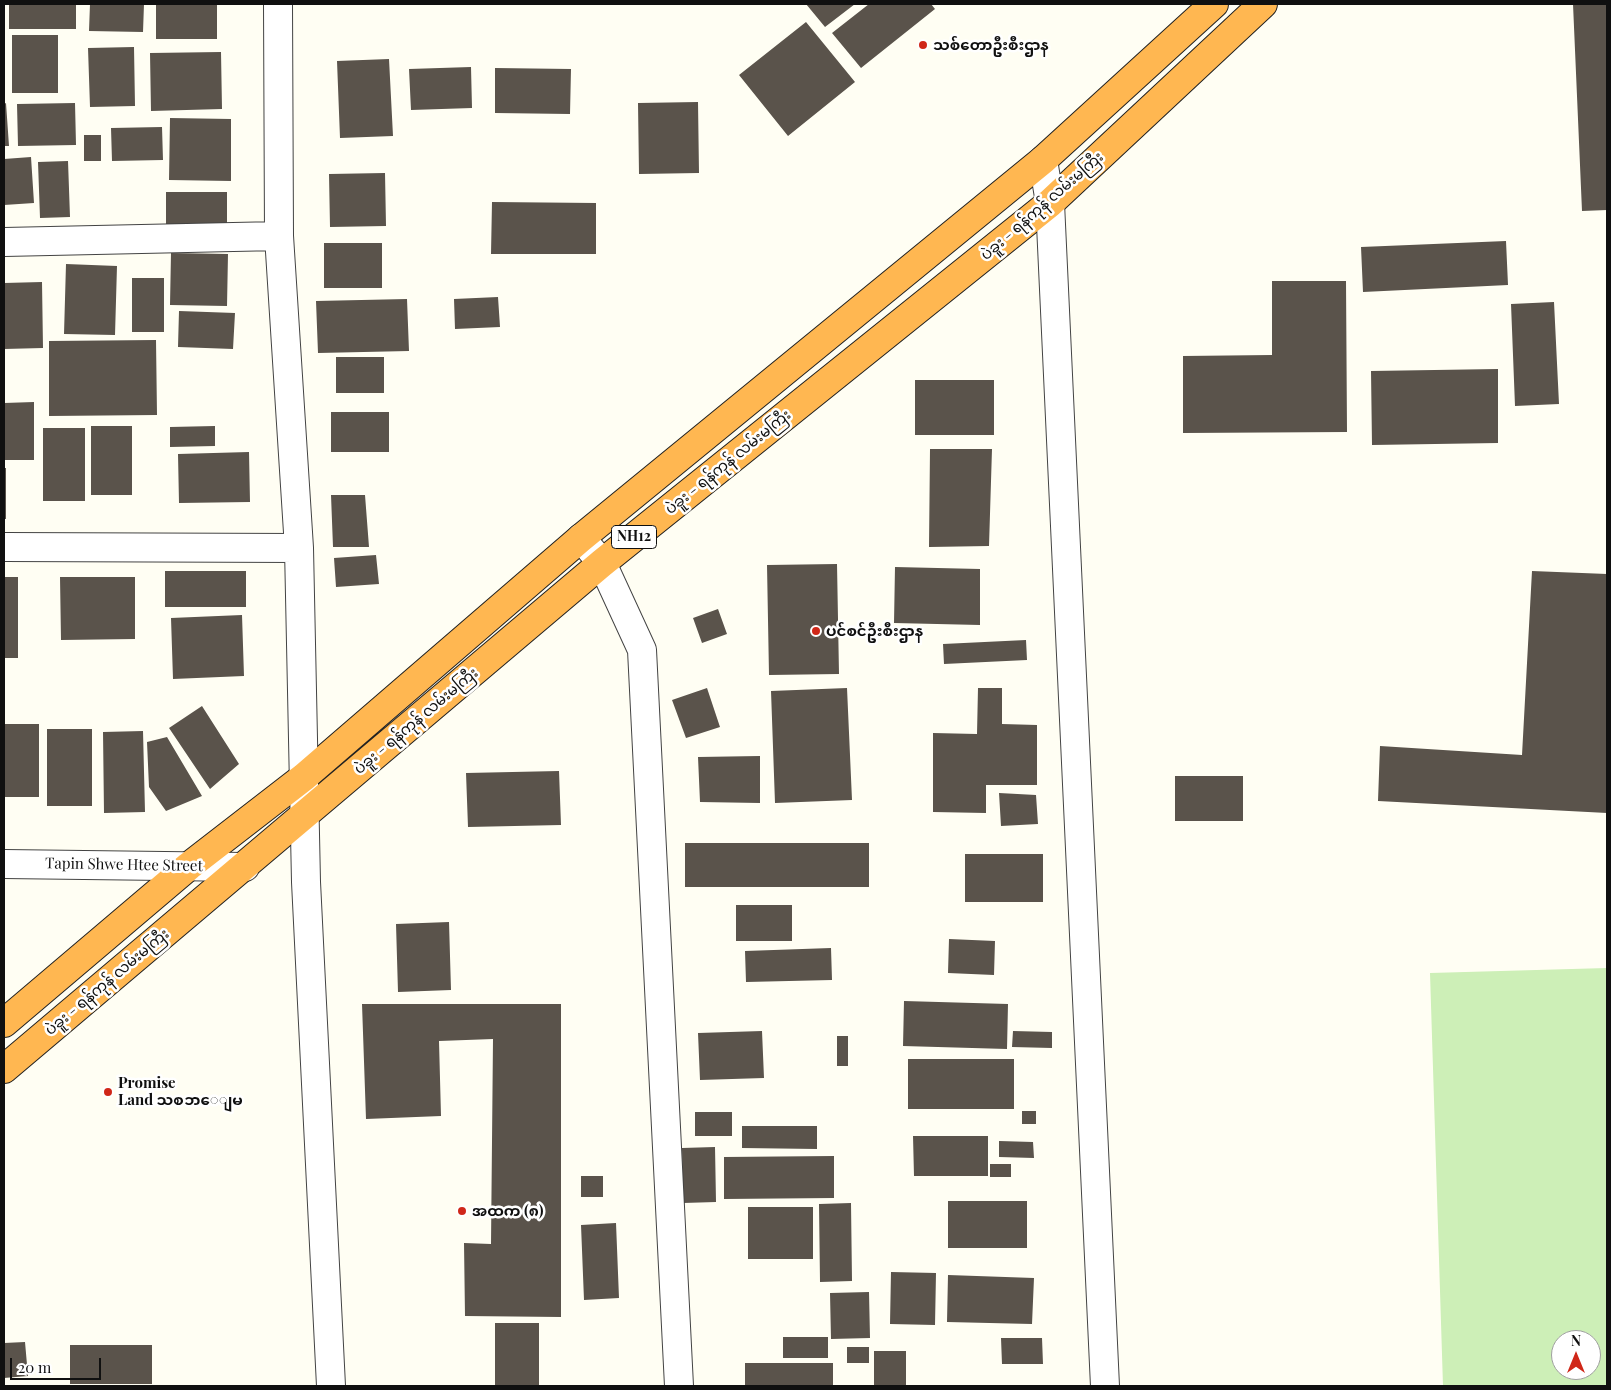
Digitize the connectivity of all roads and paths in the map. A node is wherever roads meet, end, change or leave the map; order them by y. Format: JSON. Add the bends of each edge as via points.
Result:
{"nodes":[{"id":1,"x":278,"y":4,"type":"edge"},
{"id":2,"x":1214,"y":4,"type":"edge"},
{"id":3,"x":1263,"y":4,"type":"edge"},
{"id":4,"x":1043,"y":160,"type":"junction"},
{"id":5,"x":1050,"y":203,"type":"junction"},
{"id":6,"x":279,"y":236,"type":"junction"},
{"id":7,"x":4,"y":242,"type":"edge"},
{"id":8,"x":581,"y":538,"type":"junction"},
{"id":9,"x":4,"y":547,"type":"edge"},
{"id":10,"x":298,"y":548,"type":"junction"},
{"id":11,"x":602,"y":563,"type":"junction"},
{"id":12,"x":304,"y":777,"type":"junction"},
{"id":13,"x":305,"y":815,"type":"junction"},
{"id":14,"x":4,"y":864,"type":"edge"},
{"id":15,"x":189,"y":866,"type":"junction"},
{"id":16,"x":245,"y":867,"type":"junction"},
{"id":17,"x":4,"y":1023,"type":"edge"},
{"id":18,"x":4,"y":1069,"type":"edge"},
{"id":19,"x":330,"y":1386,"type":"edge"},
{"id":20,"x":678,"y":1386,"type":"edge"},
{"id":21,"x":1105,"y":1386,"type":"edge"}],
"edges":[{"from":1,"to":6,"type":"street"},
{"from":2,"to":4,"type":"highway","name":"ပဲခူး - ရန်ကုန် လမ်းမကြီး","number":"NH12"},
{"from":3,"to":5,"type":"highway","name":"ပဲခူး - ရန်ကုန် လမ်းမကြီး","number":"NH12"},
{"from":4,"to":5,"type":"street"},
{"from":4,"to":8,"type":"highway","name":"ပဲခူး - ရန်ကုန် လမ်းမကြီး","number":"NH12"},
{"from":5,"to":11,"type":"highway","name":"ပဲခူး - ရန်ကုန် လမ်းမကြီး","number":"NH12"},
{"from":5,"to":21,"type":"street"},
{"from":6,"to":7,"type":"street"},
{"from":6,"to":10,"type":"street"},
{"from":8,"to":11,"type":"street"},
{"from":8,"to":12,"type":"highway","name":"ပဲခူး - ရန်ကုန် လမ်းမကြီး","number":"NH12"},
{"from":9,"to":10,"type":"street"},
{"from":10,"to":12,"type":"street"},
{"from":11,"to":13,"type":"highway","name":"ပဲခူး - ရန်ကုန် လမ်းမကြီး","number":"NH12"},
{"from":11,"to":20,"type":"street","via":[[642,650]]},
{"from":12,"to":13,"type":"street"},
{"from":12,"to":15,"type":"highway","name":"ပဲခူး - ရန်ကုန် လမ်းမကြီး","number":"NH12"},
{"from":13,"to":16,"type":"highway","name":"ပဲခူး - ရန်ကုန် လမ်းမကြီး","number":"NH12"},
{"from":13,"to":19,"type":"street"},
{"from":14,"to":15,"type":"street","name":"Tapin Shwe Htee Street"},
{"from":15,"to":16,"type":"street","name":"Tapin Shwe Htee Street"},
{"from":15,"to":17,"type":"highway","name":"ပဲခူး - ရန်ကုန် လမ်းမကြီး","number":"NH12"},
{"from":16,"to":18,"type":"highway","name":"ပဲခူး - ရန်ကုန် လမ်းမကြီး","number":"NH12"}]}
